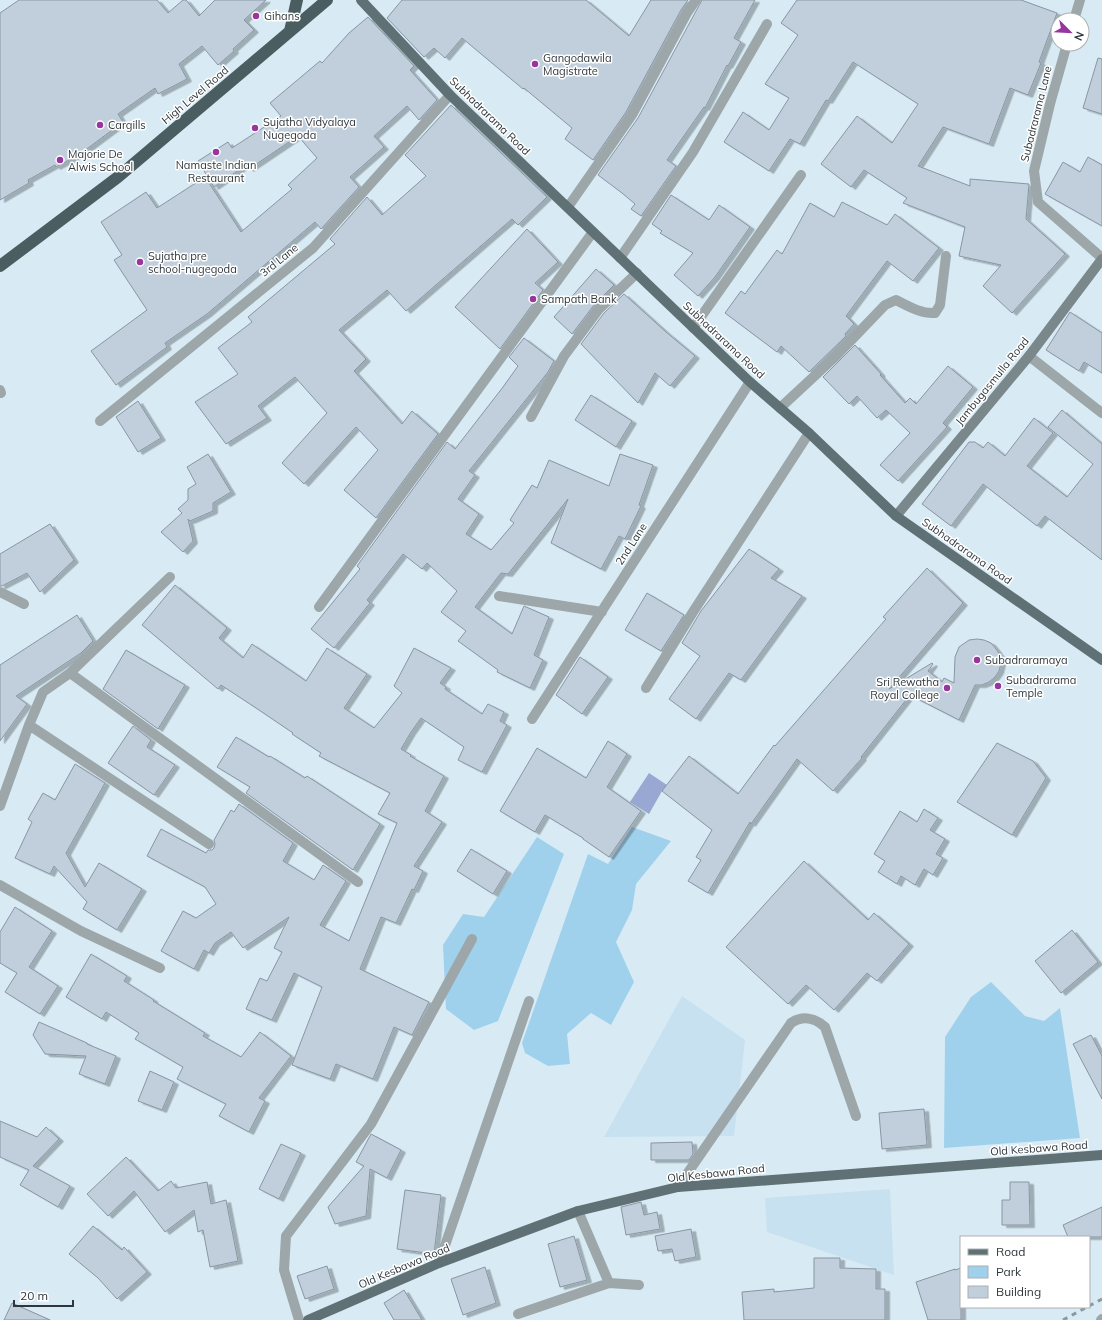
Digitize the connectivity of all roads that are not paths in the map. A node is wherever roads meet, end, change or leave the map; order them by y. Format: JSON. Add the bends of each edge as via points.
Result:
{"nodes":[{"id":1,"x":297,"y":0,"type":"edge"},
{"id":2,"x":327,"y":0,"type":"edge"},
{"id":3,"x":362,"y":0,"type":"edge"},
{"id":4,"x":696,"y":0,"type":"edge"},
{"id":5,"x":1080,"y":0,"type":"edge"},
{"id":6,"x":1076,"y":12,"type":"edge"},
{"id":7,"x":767,"y":24,"type":"dead end"},
{"id":8,"x":290,"y":31,"type":"junction"},
{"id":9,"x":1065,"y":52,"type":"edge"},
{"id":10,"x":450,"y":95,"type":"junction"},
{"id":11,"x":801,"y":175,"type":"dead end"},
{"id":12,"x":568,"y":207,"type":"junction"},
{"id":13,"x":593,"y":232,"type":"junction"},
{"id":14,"x":946,"y":256,"type":"dead end"},
{"id":15,"x":620,"y":258,"type":"junction"},
{"id":16,"x":1102,"y":258,"type":"edge"},
{"id":17,"x":0,"y":266,"type":"edge"},
{"id":18,"x":636,"y":274,"type":"junction"},
{"id":19,"x":693,"y":328,"type":"junction"},
{"id":20,"x":1028,"y":356,"type":"junction"},
{"id":21,"x":750,"y":382,"type":"junction"},
{"id":22,"x":780,"y":408,"type":"junction"},
{"id":23,"x":1102,"y":413,"type":"edge"},
{"id":24,"x":531,"y":417,"type":"dead end"},
{"id":25,"x":100,"y":421,"type":"dead end"},
{"id":26,"x":809,"y":434,"type":"junction"},
{"id":27,"x":896,"y":516,"type":"junction"},
{"id":28,"x":170,"y":577,"type":"dead end"},
{"id":29,"x":0,"y":592,"type":"edge"},
{"id":30,"x":499,"y":596,"type":"dead end"},
{"id":31,"x":24,"y":604,"type":"dead end"},
{"id":32,"x":319,"y":607,"type":"dead end"},
{"id":33,"x":602,"y":612,"type":"junction"},
{"id":34,"x":1102,"y":660,"type":"edge"},
{"id":35,"x":70,"y":673,"type":"junction"},
{"id":36,"x":646,"y":688,"type":"dead end"},
{"id":37,"x":532,"y":719,"type":"dead end"},
{"id":38,"x":29,"y":725,"type":"junction"},
{"id":39,"x":0,"y":806,"type":"edge"},
{"id":40,"x":209,"y":844,"type":"dead end"},
{"id":41,"x":358,"y":882,"type":"dead end"},
{"id":42,"x":0,"y":885,"type":"edge"},
{"id":43,"x":472,"y":938,"type":"dead end"},
{"id":44,"x":160,"y":968,"type":"dead end"},
{"id":45,"x":529,"y":1001,"type":"dead end"},
{"id":46,"x":856,"y":1116,"type":"dead end"},
{"id":47,"x":1102,"y":1155,"type":"edge"},
{"id":48,"x":678,"y":1187,"type":"junction"},
{"id":49,"x":578,"y":1211,"type":"junction"},
{"id":50,"x":439,"y":1262,"type":"junction"},
{"id":51,"x":609,"y":1283,"type":"junction"},
{"id":52,"x":639,"y":1284,"type":"dead end"},
{"id":53,"x":518,"y":1314,"type":"dead end"},
{"id":54,"x":299,"y":1320,"type":"edge"},
{"id":55,"x":308,"y":1320,"type":"edge"}],
"edges":[{"from":1,"to":8,"type":"highway"},
{"from":2,"to":8,"type":"highway","name":"High Level Road"},
{"from":3,"to":10,"type":"main road","name":"Subhadrarama Road"},
{"from":4,"to":12,"type":"street","via":[[687,12],[632,115]]},
{"from":5,"to":6,"type":"street"},
{"from":7,"to":15,"type":"street","via":[[693,152]]},
{"from":8,"to":17,"type":"highway","name":"High Level Road","via":[[118,177]]},
{"from":9,"to":16,"type":"street","name":"Subadrarama Lane","via":[[1034,171],[1038,202]]},
{"from":10,"to":12,"type":"main road","name":"Subhadrarama Road"},
{"from":10,"to":25,"type":"street","name":"3rd Lane","via":[[313,248]]},
{"from":11,"to":19,"type":"street"},
{"from":12,"to":13,"type":"main road","name":"Subhadrarama Road"},
{"from":13,"to":15,"type":"main road","name":"Subhadrarama Road"},
{"from":13,"to":32,"type":"street"},
{"from":14,"to":22,"type":"street","via":[[940,305],[935,313],[928,314],[896,300],[885,305],[836,356]]},
{"from":15,"to":18,"type":"main road","name":"Subhadrarama Road"},
{"from":16,"to":20,"type":"street","name":"Jambugasmulla Road"},
{"from":18,"to":19,"type":"main road","name":"Subhadrarama Road"},
{"from":18,"to":24,"type":"street","via":[[599,309],[564,356]]},
{"from":19,"to":21,"type":"main road","name":"Subhadrarama Road"},
{"from":20,"to":23,"type":"street"},
{"from":20,"to":27,"type":"street","name":"Jambugasmulla Road"},
{"from":21,"to":22,"type":"main road","name":"Subhadrarama Road"},
{"from":21,"to":33,"type":"street","name":"2nd Lane"},
{"from":22,"to":26,"type":"main road","name":"Subhadrarama Road"},
{"from":26,"to":27,"type":"main road","name":"Subhadrarama Road"},
{"from":26,"to":36,"type":"street"},
{"from":27,"to":34,"type":"main road","name":"Subhadrarama Road"},
{"from":28,"to":35,"type":"street"},
{"from":29,"to":31,"type":"street"},
{"from":30,"to":33,"type":"street"},
{"from":33,"to":37,"type":"street","name":"2nd Lane"},
{"from":35,"to":38,"type":"street","via":[[43,692]]},
{"from":35,"to":41,"type":"street"},
{"from":38,"to":39,"type":"street"},
{"from":38,"to":40,"type":"street"},
{"from":42,"to":44,"type":"street","via":[[81,931]]},
{"from":43,"to":54,"type":"street","via":[[371,1124],[286,1236],[284,1270]]},
{"from":45,"to":50,"type":"street"},
{"from":46,"to":48,"type":"street","via":[[825,1028],[818,1021],[798,1018],[791,1023]]},
{"from":47,"to":48,"type":"main road","name":"Old Kesbawa Road"},
{"from":48,"to":49,"type":"main road","name":"Old Kesbawa Road"},
{"from":49,"to":50,"type":"main road","name":"Old Kesbawa Road"},
{"from":49,"to":51,"type":"street"},
{"from":50,"to":55,"type":"main road","name":"Old Kesbawa Road"},
{"from":51,"to":52,"type":"street"},
{"from":51,"to":53,"type":"street"}]}
